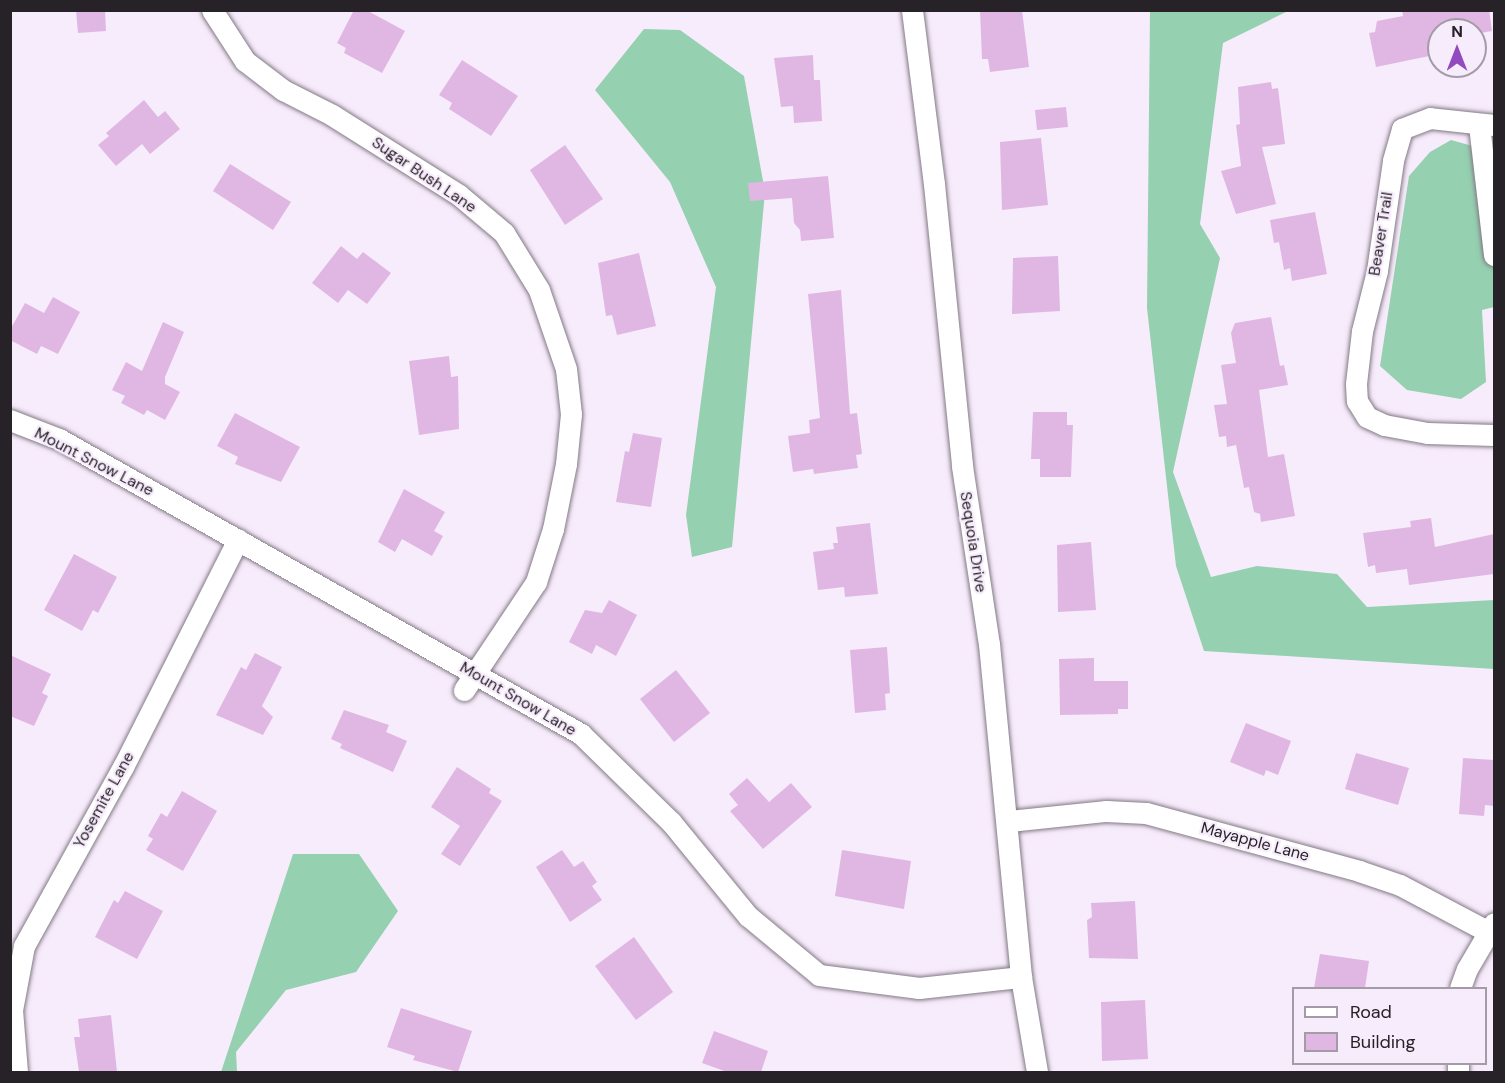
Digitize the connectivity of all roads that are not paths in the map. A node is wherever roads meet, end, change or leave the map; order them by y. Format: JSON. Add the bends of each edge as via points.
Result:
{"nodes":[{"id":1,"x":212,"y":10,"type":"edge"},
{"id":2,"x":912,"y":10,"type":"edge"},
{"id":3,"x":1487,"y":125,"type":"edge"},
{"id":4,"x":1494,"y":255,"type":"edge"},
{"id":5,"x":10,"y":420,"type":"edge"},
{"id":6,"x":1494,"y":435,"type":"edge"},
{"id":7,"x":238,"y":539,"type":"junction"},
{"id":8,"x":470,"y":682,"type":"junction"},
{"id":9,"x":1009,"y":821,"type":"junction"},
{"id":10,"x":1491,"y":927,"type":"edge"},
{"id":11,"x":1021,"y":977,"type":"junction"},
{"id":12,"x":1461,"y":987,"type":"edge"},
{"id":13,"x":17,"y":1072,"type":"edge"},
{"id":14,"x":1037,"y":1072,"type":"edge"}],
"edges":[{"from":1,"to":8,"type":"street","name":"Sugar Bush Lane","via":[[245,61],[282,90],[332,115],[459,195],[504,233],[539,290],[566,369],[571,414],[566,464],[554,529],[536,582]]},
{"from":2,"to":9,"type":"street","name":"Sequoia Drive","via":[[962,466],[989,644]]},
{"from":3,"to":4,"type":"street","name":"Beaver Trail"},
{"from":3,"to":6,"type":"street","name":"Beaver Trail","via":[[1430,118],[1402,129],[1393,161],[1377,271],[1362,331],[1356,384],[1357,401],[1367,417],[1384,425],[1427,433]]},
{"from":5,"to":7,"type":"street","name":"Mount Snow Lane","via":[[59,439]]},
{"from":7,"to":8,"type":"street","name":"Mount Snow Lane"},
{"from":7,"to":13,"type":"street","name":"Yosemite Lane","via":[[123,767],[24,945],[12,1010]]},
{"from":8,"to":11,"type":"street","name":"Mount Snow Lane","via":[[581,734],[671,822],[748,916],[819,975],[919,988]]},
{"from":9,"to":10,"type":"street","name":"Mayapple Lane","via":[[1106,812],[1146,813],[1359,871],[1400,885]]},
{"from":9,"to":11,"type":"street","name":"Sequoia Drive"},
{"from":10,"to":12,"type":"street"},
{"from":11,"to":14,"type":"street","name":"Sequoia Drive"}]}
